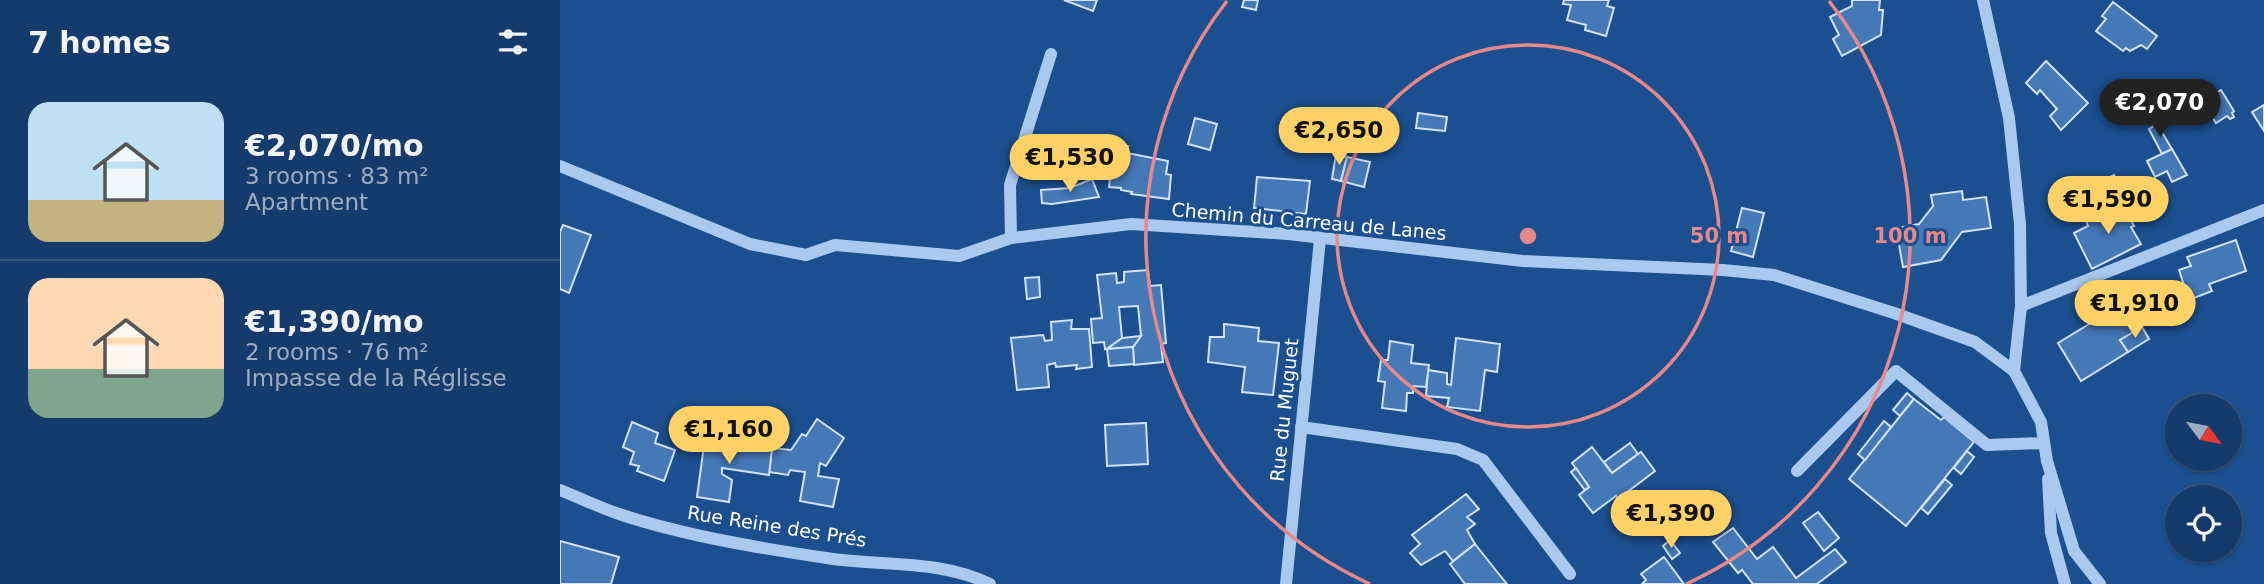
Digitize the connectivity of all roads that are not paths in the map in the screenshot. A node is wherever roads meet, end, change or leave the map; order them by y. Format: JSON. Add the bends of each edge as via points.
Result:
{"nodes":[{"id":1,"x":1983,"y":0,"type":"edge"},
{"id":2,"x":1051,"y":54,"type":"dead end"},
{"id":3,"x":560,"y":166,"type":"edge"},
{"id":4,"x":2264,"y":210,"type":"edge"},
{"id":5,"x":1011,"y":238,"type":"junction"},
{"id":6,"x":1320,"y":239,"type":"junction"},
{"id":7,"x":2021,"y":306,"type":"junction"},
{"id":8,"x":2014,"y":371,"type":"junction"},
{"id":9,"x":1301,"y":427,"type":"junction"},
{"id":10,"x":2044,"y":443,"type":"junction"},
{"id":11,"x":2047,"y":461,"type":"junction"},
{"id":12,"x":1797,"y":471,"type":"dead end"},
{"id":13,"x":560,"y":490,"type":"edge"},
{"id":14,"x":1570,"y":574,"type":"dead end"},
{"id":15,"x":990,"y":584,"type":"edge"},
{"id":16,"x":1286,"y":584,"type":"edge"},
{"id":17,"x":2065,"y":584,"type":"edge"},
{"id":18,"x":2100,"y":584,"type":"edge"}],
"edges":[{"from":1,"to":7,"type":"street","via":[[2009,118],[2020,224]]},
{"from":2,"to":5,"type":"street","via":[[1010,185]]},
{"from":3,"to":5,"type":"street","name":"Chemin du Carreau de Lanes","via":[[750,244],[806,255],[835,244],[959,256]]},
{"from":4,"to":7,"type":"street"},
{"from":5,"to":6,"type":"street","name":"Chemin du Carreau de Lanes","via":[[1131,224]]},
{"from":6,"to":8,"type":"street","name":"Chemin du Carreau de Lanes","via":[[1523,261],[1774,275],[1975,342]]},
{"from":6,"to":9,"type":"street","name":"Rue du Muguet"},
{"from":7,"to":8,"type":"street"},
{"from":8,"to":10,"type":"street","via":[[2041,422]]},
{"from":9,"to":14,"type":"street","via":[[1457,449],[1483,460]]},
{"from":9,"to":16,"type":"street","name":"Rue du Muguet"},
{"from":10,"to":11,"type":"street"},
{"from":10,"to":12,"type":"street","via":[[1987,445],[1896,371]]},
{"from":11,"to":17,"type":"street","via":[[2050,533]]},
{"from":11,"to":18,"type":"street","via":[[2074,551]]},
{"from":13,"to":15,"type":"street","name":"Rue Reine des Prés","via":[[620,514],[710,537],[836,559],[912,563],[970,574]]}]}
